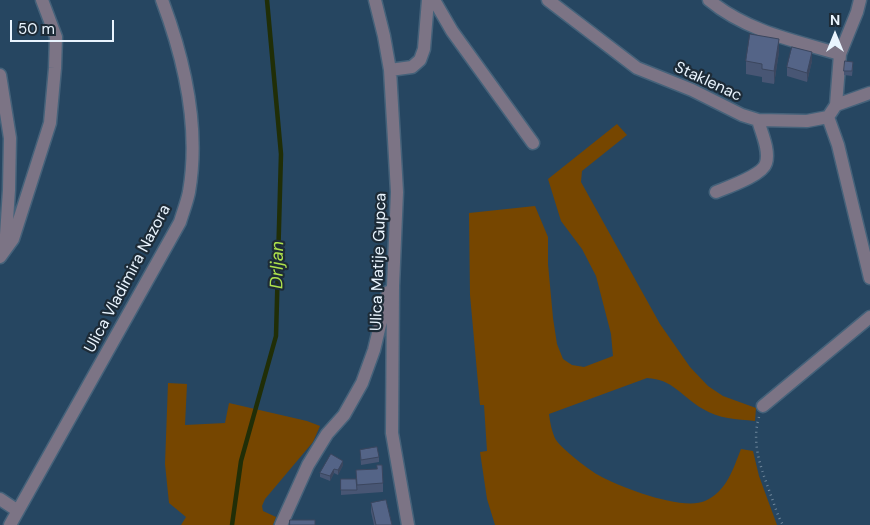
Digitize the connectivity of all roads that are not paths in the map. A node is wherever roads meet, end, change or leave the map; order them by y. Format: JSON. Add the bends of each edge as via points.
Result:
{"nodes":[{"id":1,"x":42,"y":0,"type":"edge"},
{"id":2,"x":162,"y":0,"type":"edge"},
{"id":3,"x":375,"y":0,"type":"edge"},
{"id":4,"x":428,"y":0,"type":"edge"},
{"id":5,"x":434,"y":0,"type":"edge"},
{"id":6,"x":548,"y":0,"type":"edge"},
{"id":7,"x":709,"y":0,"type":"edge"},
{"id":8,"x":860,"y":0,"type":"edge"},
{"id":9,"x":840,"y":54,"type":"junction"},
{"id":10,"x":390,"y":70,"type":"junction"},
{"id":11,"x":0,"y":75,"type":"edge"},
{"id":12,"x":870,"y":93,"type":"edge"},
{"id":13,"x":836,"y":105,"type":"junction"},
{"id":14,"x":828,"y":116,"type":"junction"},
{"id":15,"x":758,"y":120,"type":"junction"},
{"id":16,"x":532,"y":143,"type":"dead end"},
{"id":17,"x":716,"y":192,"type":"dead end"},
{"id":18,"x":2,"y":253,"type":"edge"},
{"id":19,"x":870,"y":278,"type":"edge"},
{"id":20,"x":393,"y":286,"type":"junction"},
{"id":21,"x":870,"y":317,"type":"edge"},
{"id":22,"x":763,"y":406,"type":"road end"},
{"id":23,"x":0,"y":499,"type":"edge"},
{"id":24,"x":18,"y":511,"type":"junction"},
{"id":25,"x":10,"y":525,"type":"edge"},
{"id":26,"x":280,"y":525,"type":"edge"},
{"id":27,"x":408,"y":525,"type":"edge"}],
"edges":[{"from":1,"to":18,"type":"street","via":[[56,37],[50,123],[13,239]]},
{"from":2,"to":24,"type":"street","name":"Ulica Vladimira Nazora","via":[[187,82],[192,121],[189,193],[180,222]]},
{"from":3,"to":10,"type":"street","name":"Ulica Matije Gupca"},
{"from":4,"to":10,"type":"street","via":[[424,49],[420,60],[412,66]]},
{"from":5,"to":16,"type":"street","via":[[452,31]]},
{"from":6,"to":15,"type":"street","name":"Staklenac","via":[[637,68]]},
{"from":7,"to":9,"type":"street","via":[[751,26]]},
{"from":8,"to":9,"type":"street"},
{"from":9,"to":13,"type":"street"},
{"from":10,"to":20,"type":"street","name":"Ulica Matije Gupca","via":[[397,192]]},
{"from":11,"to":18,"type":"street","via":[[10,138],[9,190]]},
{"from":12,"to":13,"type":"street"},
{"from":13,"to":14,"type":"street"},
{"from":14,"to":15,"type":"street","name":"Staklenac","via":[[807,121]]},
{"from":14,"to":19,"type":"street"},
{"from":15,"to":17,"type":"street","via":[[767,162],[762,171]]},
{"from":20,"to":26,"type":"street","via":[[388,292],[362,383],[308,465]]},
{"from":20,"to":27,"type":"street","name":"Ulica Matije Gupca","via":[[392,432]]},
{"from":21,"to":22,"type":"street"},
{"from":23,"to":24,"type":"street"},
{"from":24,"to":25,"type":"street","name":"Ulica Vladimira Nazora"}]}
